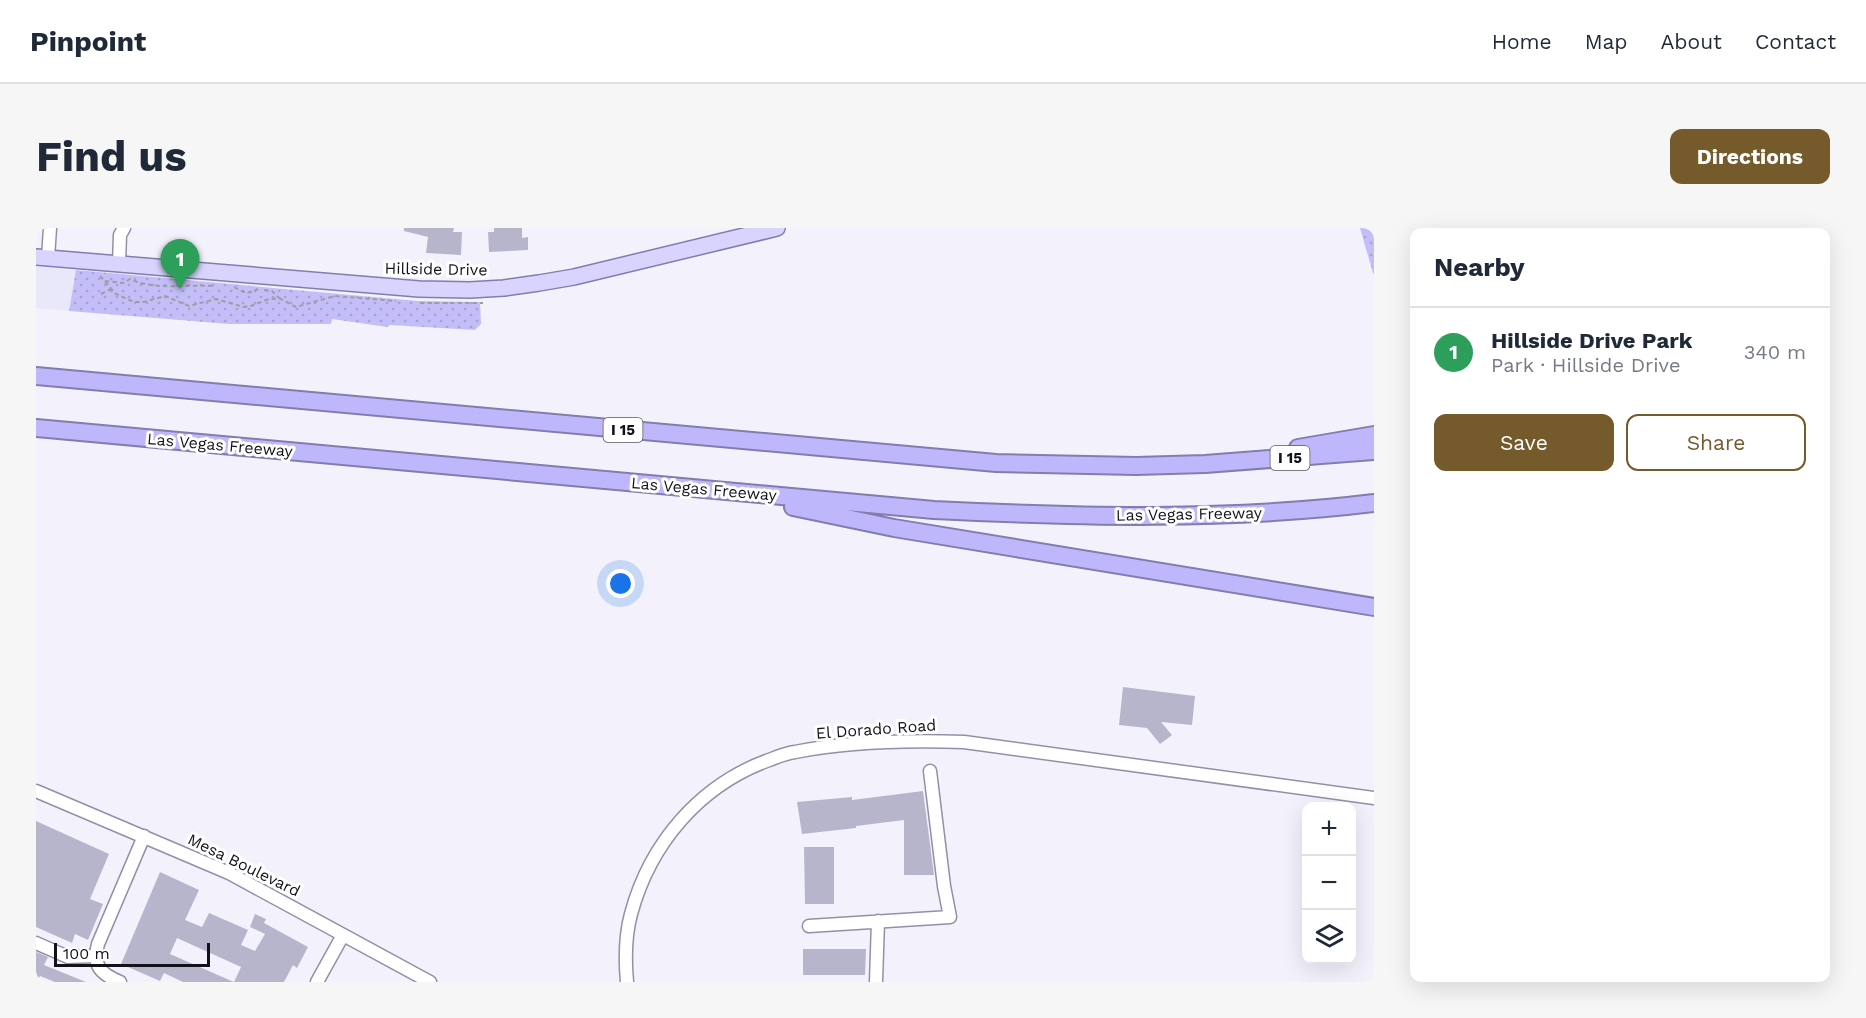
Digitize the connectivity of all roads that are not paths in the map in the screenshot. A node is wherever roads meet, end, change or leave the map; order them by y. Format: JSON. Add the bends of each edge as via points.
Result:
{"nodes":[{"id":1,"x":50,"y":228,"type":"edge"},
{"id":2,"x":124,"y":228,"type":"edge"},
{"id":3,"x":777,"y":228,"type":"edge"},
{"id":4,"x":42,"y":257,"type":"edge"},
{"id":5,"x":119,"y":263,"type":"junction"},
{"id":6,"x":38,"y":376,"type":"edge"},
{"id":7,"x":36,"y":428,"type":"edge"},
{"id":8,"x":1374,"y":435,"type":"edge"},
{"id":9,"x":1374,"y":451,"type":"edge"},
{"id":10,"x":1205,"y":464,"type":"junction"},
{"id":11,"x":716,"y":490,"type":"junction"},
{"id":12,"x":1374,"y":503,"type":"edge"},
{"id":13,"x":1374,"y":607,"type":"edge"},
{"id":14,"x":930,"y":771,"type":"dead end"},
{"id":15,"x":36,"y":791,"type":"edge"},
{"id":16,"x":1374,"y":798,"type":"edge"},
{"id":17,"x":144,"y":836,"type":"junction"},
{"id":18,"x":878,"y":921,"type":"junction"},
{"id":19,"x":808,"y":926,"type":"dead end"},
{"id":20,"x":343,"y":935,"type":"junction"},
{"id":21,"x":36,"y":943,"type":"edge"},
{"id":22,"x":95,"y":956,"type":"junction"},
{"id":23,"x":120,"y":982,"type":"edge"},
{"id":24,"x":317,"y":982,"type":"edge"},
{"id":25,"x":430,"y":982,"type":"edge"},
{"id":26,"x":627,"y":982,"type":"edge"},
{"id":27,"x":876,"y":982,"type":"edge"}],
"edges":[{"from":1,"to":4,"type":"street"},
{"from":2,"to":5,"type":"street"},
{"from":3,"to":5,"type":"main road","name":"Hillside Drive","via":[[574,277],[470,290],[419,290]]},
{"from":4,"to":5,"type":"main road","name":"Hillside Drive","via":[[92,268]]},
{"from":6,"to":10,"type":"highway","number":"I 15","via":[[996,463]]},
{"from":7,"to":11,"type":"highway","name":"Las Vegas Freeway"},
{"from":8,"to":10,"type":"highway"},
{"from":9,"to":10,"type":"highway","number":"I 15"},
{"from":11,"to":12,"type":"highway","name":"Las Vegas Freeway","via":[[934,510],[1042,515],[1312,511]]},
{"from":11,"to":13,"type":"highway","via":[[894,528]]},
{"from":14,"to":18,"type":"street","via":[[950,917]]},
{"from":15,"to":17,"type":"street","name":"Mesa Boulevard"},
{"from":16,"to":26,"type":"street","name":"El Dorado Road","via":[[964,742],[910,740],[793,752],[752,766],[703,797],[661,844],[643,877],[631,915],[625,957]]},
{"from":17,"to":20,"type":"street","name":"Mesa Boulevard","via":[[229,873]]},
{"from":17,"to":22,"type":"street"},
{"from":18,"to":19,"type":"street"},
{"from":18,"to":27,"type":"street"},
{"from":20,"to":24,"type":"street"},
{"from":20,"to":25,"type":"street","name":"Mesa Boulevard"},
{"from":21,"to":22,"type":"street","via":[[68,957]]},
{"from":22,"to":23,"type":"street","via":[[106,976]]}]}
